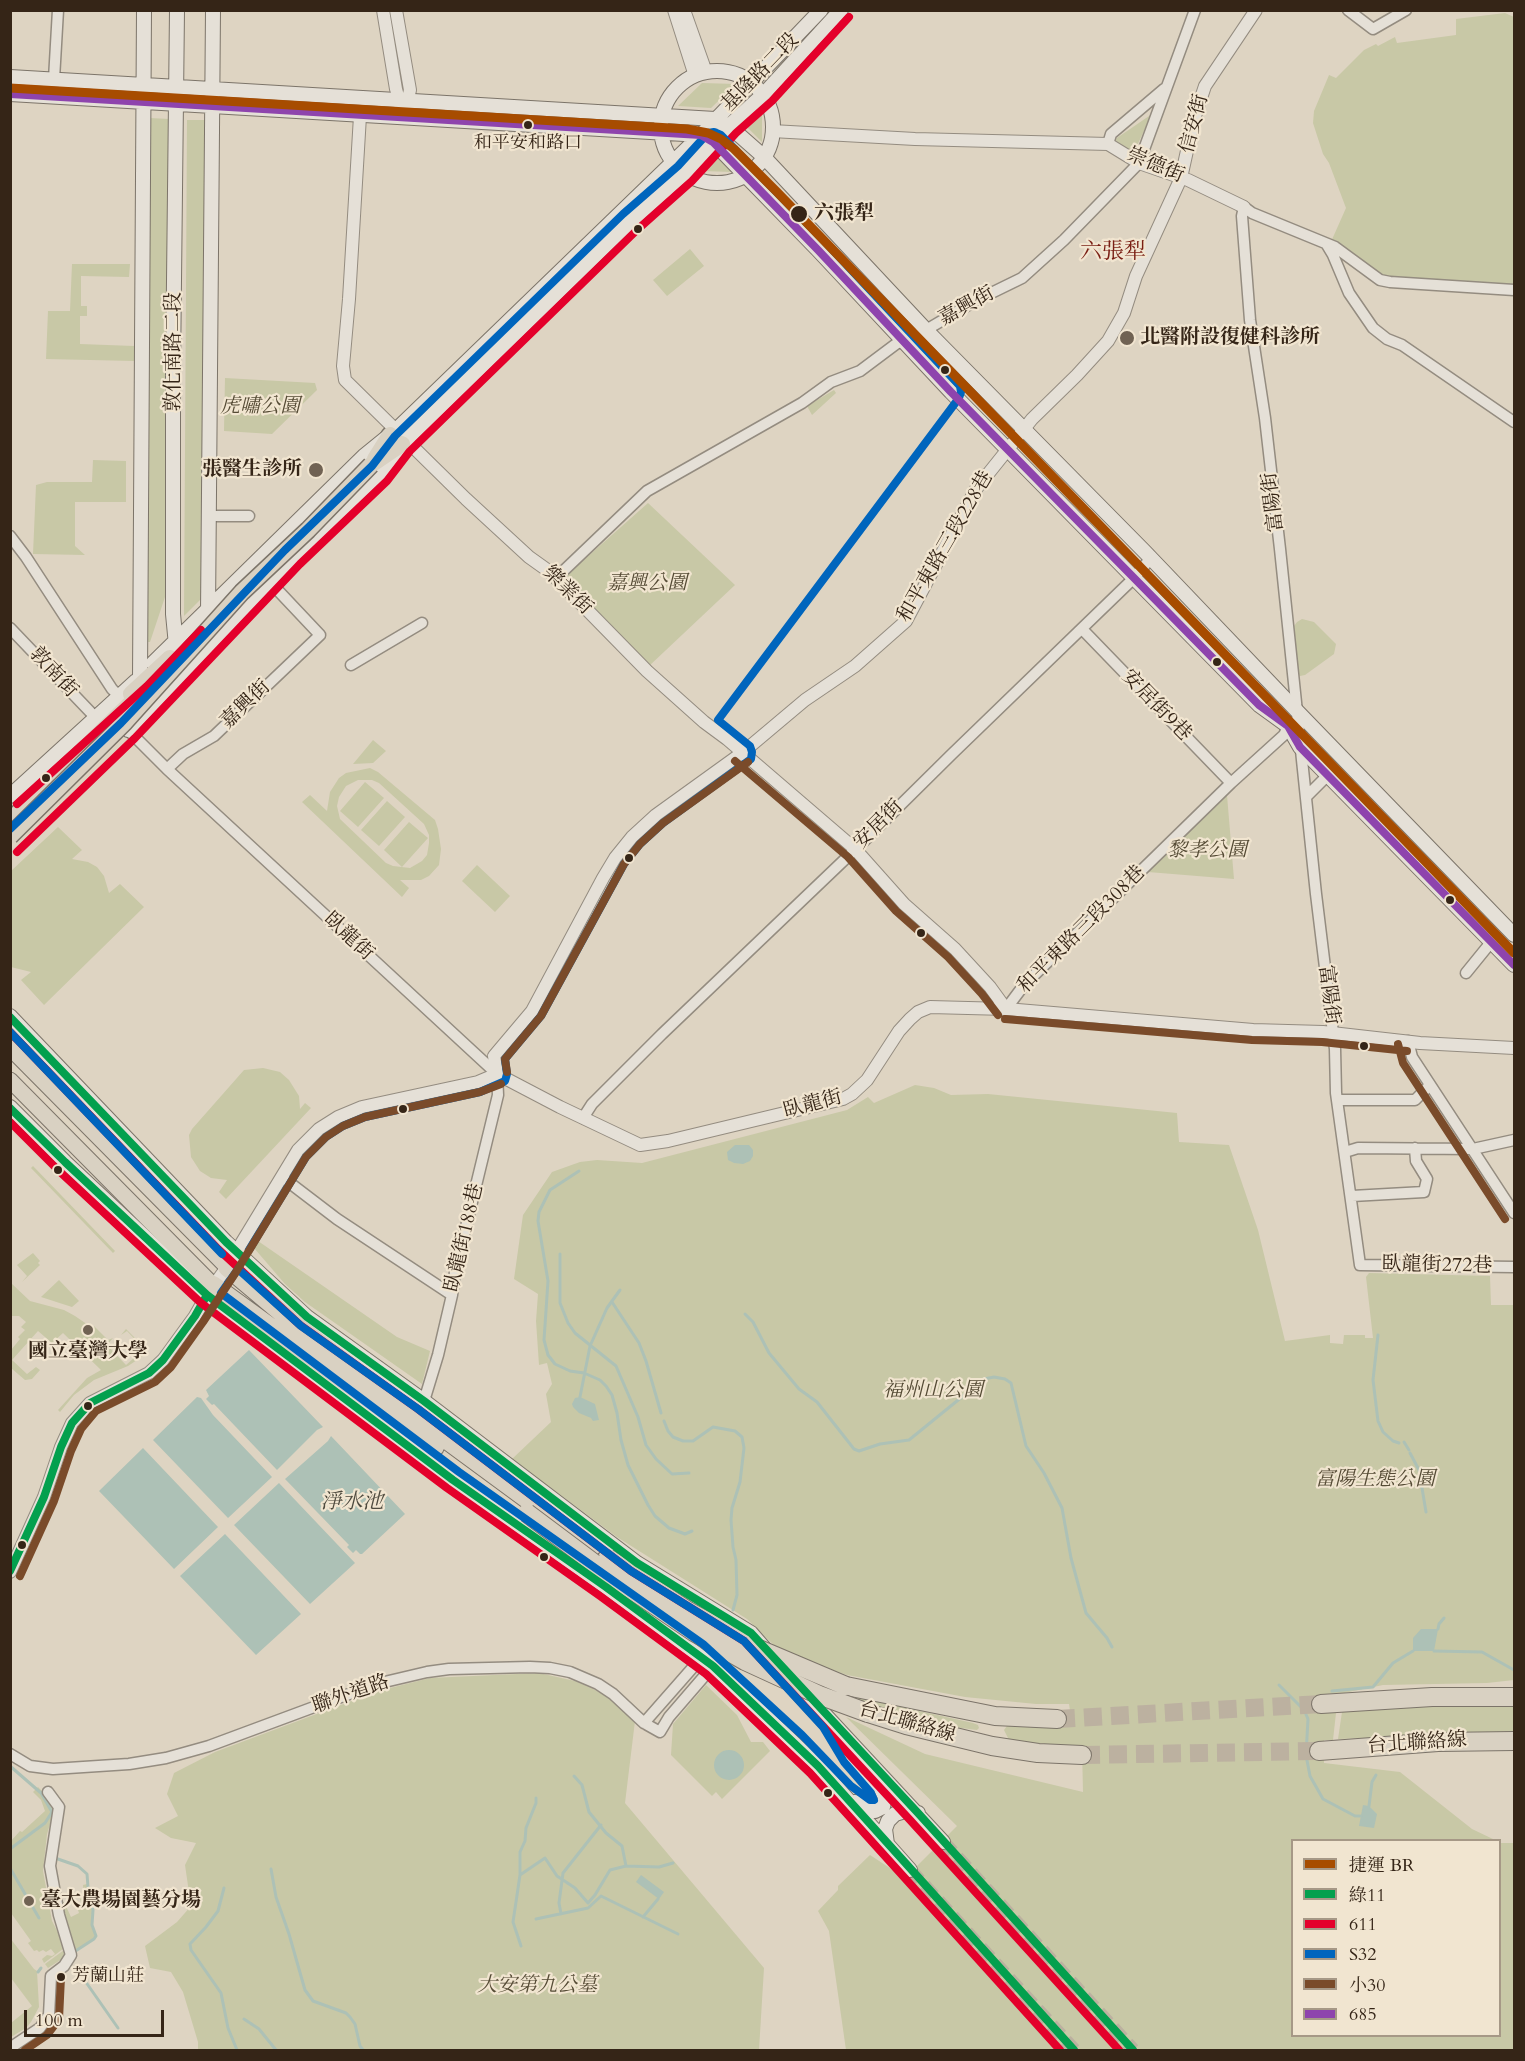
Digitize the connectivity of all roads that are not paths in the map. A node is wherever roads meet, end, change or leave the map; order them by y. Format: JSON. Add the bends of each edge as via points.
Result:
{"nodes":[{"id":1,"x":58,"y":10,"type":"edge"},
{"id":2,"x":144,"y":10,"type":"edge"},
{"id":3,"x":177,"y":10,"type":"edge"},
{"id":4,"x":213,"y":10,"type":"edge"},
{"id":5,"x":383,"y":10,"type":"edge"},
{"id":6,"x":396,"y":10,"type":"edge"},
{"id":7,"x":674,"y":10,"type":"edge"},
{"id":8,"x":684,"y":10,"type":"edge"},
{"id":9,"x":821,"y":10,"type":"edge"},
{"id":10,"x":841,"y":10,"type":"edge"},
{"id":11,"x":1195,"y":10,"type":"edge"},
{"id":12,"x":1256,"y":10,"type":"edge"},
{"id":13,"x":1348,"y":10,"type":"edge"},
{"id":14,"x":1406,"y":10,"type":"edge"},
{"id":15,"x":701,"y":74,"type":"junction"},
{"id":16,"x":10,"y":77,"type":"edge"},
{"id":17,"x":54,"y":79,"type":"junction"},
{"id":18,"x":752,"y":82,"type":"junction"},
{"id":19,"x":143,"y":85,"type":"junction"},
{"id":20,"x":176,"y":87,"type":"junction"},
{"id":21,"x":212,"y":89,"type":"junction"},
{"id":22,"x":1165,"y":89,"type":"junction"},
{"id":23,"x":10,"y":94,"type":"edge"},
{"id":24,"x":764,"y":94,"type":"junction"},
{"id":25,"x":403,"y":100,"type":"junction"},
{"id":26,"x":143,"y":103,"type":"junction"},
{"id":27,"x":176,"y":105,"type":"junction"},
{"id":28,"x":212,"y":107,"type":"junction"},
{"id":29,"x":360,"y":116,"type":"junction"},
{"id":30,"x":663,"y":116,"type":"junction"},
{"id":31,"x":404,"y":118,"type":"junction"},
{"id":32,"x":715,"y":119,"type":"junction"},
{"id":33,"x":729,"y":126,"type":"junction"},
{"id":34,"x":772,"y":131,"type":"junction"},
{"id":35,"x":662,"y":133,"type":"junction"},
{"id":36,"x":707,"y":139,"type":"junction"},
{"id":37,"x":1108,"y":144,"type":"junction"},
{"id":38,"x":763,"y":156,"type":"junction"},
{"id":39,"x":673,"y":162,"type":"junction"},
{"id":40,"x":1139,"y":163,"type":"junction"},
{"id":41,"x":685,"y":173,"type":"junction"},
{"id":42,"x":744,"y":174,"type":"junction"},
{"id":43,"x":1180,"y":178,"type":"junction"},
{"id":44,"x":1244,"y":207,"type":"junction"},
{"id":45,"x":1327,"y":245,"type":"junction"},
{"id":46,"x":1515,"y":290,"type":"edge"},
{"id":47,"x":926,"y":330,"type":"junction"},
{"id":48,"x":903,"y":340,"type":"junction"},
{"id":49,"x":1515,"y":422,"type":"edge"},
{"id":50,"x":1024,"y":429,"type":"junction"},
{"id":51,"x":399,"y":437,"type":"junction"},
{"id":52,"x":1007,"y":449,"type":"junction"},
{"id":53,"x":209,"y":516,"type":"junction"},
{"id":54,"x":249,"y":516,"type":"dead end"},
{"id":55,"x":10,"y":536,"type":"edge"},
{"id":56,"x":1151,"y":558,"type":"junction"},
{"id":57,"x":556,"y":578,"type":"junction"},
{"id":58,"x":1134,"y":578,"type":"junction"},
{"id":59,"x":270,"y":582,"type":"junction"},
{"id":60,"x":208,"y":609,"type":"junction"},
{"id":61,"x":422,"y":623,"type":"dead end"},
{"id":62,"x":10,"y":628,"type":"edge"},
{"id":63,"x":1082,"y":629,"type":"junction"},
{"id":64,"x":204,"y":642,"type":"junction"},
{"id":65,"x":176,"y":647,"type":"junction"},
{"id":66,"x":351,"y":665,"type":"dead end"},
{"id":67,"x":140,"y":678,"type":"junction"},
{"id":68,"x":166,"y":691,"type":"junction"},
{"id":69,"x":119,"y":696,"type":"junction"},
{"id":70,"x":1296,"y":710,"type":"junction"},
{"id":71,"x":96,"y":718,"type":"junction"},
{"id":72,"x":1288,"y":726,"type":"junction"},
{"id":73,"x":128,"y":730,"type":"junction"},
{"id":74,"x":1300,"y":747,"type":"junction"},
{"id":75,"x":742,"y":753,"type":"junction"},
{"id":76,"x":167,"y":769,"type":"junction"},
{"id":77,"x":1329,"y":776,"type":"junction"},
{"id":78,"x":1231,"y":783,"type":"junction"},
{"id":79,"x":10,"y":796,"type":"edge"},
{"id":80,"x":1306,"y":797,"type":"junction"},
{"id":81,"x":10,"y":807,"type":"edge"},
{"id":82,"x":10,"y":821,"type":"edge"},
{"id":83,"x":10,"y":836,"type":"edge"},
{"id":84,"x":10,"y":844,"type":"edge"},
{"id":85,"x":855,"y":849,"type":"junction"},
{"id":86,"x":1515,"y":935,"type":"edge"},
{"id":87,"x":1492,"y":941,"type":"junction"},
{"id":88,"x":1515,"y":964,"type":"edge"},
{"id":89,"x":1466,"y":973,"type":"dead end"},
{"id":90,"x":1006,"y":1009,"type":"junction"},
{"id":91,"x":10,"y":1016,"type":"edge"},
{"id":92,"x":1334,"y":1035,"type":"junction"},
{"id":93,"x":1408,"y":1041,"type":"junction"},
{"id":94,"x":10,"y":1048,"type":"edge"},
{"id":95,"x":1515,"y":1048,"type":"edge"},
{"id":96,"x":497,"y":1074,"type":"junction"},
{"id":97,"x":10,"y":1080,"type":"edge"},
{"id":98,"x":1430,"y":1085,"type":"junction"},
{"id":99,"x":1337,"y":1100,"type":"junction"},
{"id":100,"x":10,"y":1107,"type":"edge"},
{"id":101,"x":583,"y":1118,"type":"junction"},
{"id":102,"x":1515,"y":1140,"type":"edge"},
{"id":103,"x":1415,"y":1148,"type":"junction"},
{"id":104,"x":1473,"y":1149,"type":"junction"},
{"id":105,"x":1346,"y":1152,"type":"junction"},
{"id":106,"x":282,"y":1178,"type":"junction"},
{"id":107,"x":1352,"y":1196,"type":"junction"},
{"id":108,"x":1515,"y":1213,"type":"edge"},
{"id":109,"x":231,"y":1259,"type":"junction"},
{"id":110,"x":1360,"y":1265,"type":"joint"},
{"id":111,"x":1515,"y":1268,"type":"edge"},
{"id":112,"x":207,"y":1284,"type":"junction"},
{"id":113,"x":452,"y":1295,"type":"junction"},
{"id":114,"x":424,"y":1401,"type":"junction"},
{"id":115,"x":531,"y":1508,"type":"junction"},
{"id":116,"x":10,"y":1572,"type":"edge"},
{"id":117,"x":708,"y":1662,"type":"junction"},
{"id":118,"x":1515,"y":1697,"type":"edge"},
{"id":119,"x":1321,"y":1704,"type":"tunnel mouth"},
{"id":120,"x":994,"y":1716,"type":"junction"},
{"id":121,"x":1057,"y":1719,"type":"tunnel mouth"},
{"id":122,"x":831,"y":1721,"type":"junction"},
{"id":123,"x":644,"y":1723,"type":"junction"},
{"id":124,"x":1515,"y":1741,"type":"edge"},
{"id":125,"x":992,"y":1746,"type":"junction"},
{"id":126,"x":1319,"y":1751,"type":"tunnel mouth"},
{"id":127,"x":10,"y":1754,"type":"edge"},
{"id":128,"x":1082,"y":1755,"type":"tunnel mouth"},
{"id":129,"x":48,"y":1792,"type":"dead end"},
{"id":130,"x":844,"y":1794,"type":"junction"},
{"id":131,"x":918,"y":1813,"type":"junction"},
{"id":132,"x":943,"y":1842,"type":"tunnel mouth"},
{"id":133,"x":887,"y":1844,"type":"junction"},
{"id":134,"x":910,"y":1870,"type":"tunnel mouth"},
{"id":135,"x":10,"y":2048,"type":"edge"}],
"edges":[{"from":1,"to":17,"type":"street"},
{"from":2,"to":19,"type":"main road","name":"敦化南路二段"},
{"from":3,"to":20,"type":"main road","name":"敦化南路二段"},
{"from":4,"to":21,"type":"main road","name":"敦化南路二段"},
{"from":5,"to":25,"type":"street"},
{"from":6,"to":25,"type":"street","via":[[410,90]]},
{"from":7,"to":15,"type":"street"},
{"from":8,"to":15,"type":"street"},
{"from":9,"to":18,"type":"main road","name":"基隆路二段"},
{"from":10,"to":24,"type":"main road","name":"基隆路二段"},
{"from":11,"to":22,"type":"street","name":"嘉興街"},
{"from":12,"to":43,"type":"street","name":"信安街","via":[[1205,86]]},
{"from":13,"to":14,"type":"street","via":[[1373,28]]},
{"from":15,"to":18,"type":"main road","via":[[725,72]]},
{"from":15,"to":30,"type":"main road","via":[[674,92]]},
{"from":16,"to":17,"type":"main road"},
{"from":17,"to":19,"type":"main road"},
{"from":18,"to":24,"type":"main road"},
{"from":18,"to":32,"type":"main road","name":"基隆路二段"},
{"from":19,"to":20,"type":"main road"},
{"from":19,"to":26,"type":"main road","name":"敦化南路二段"},
{"from":20,"to":21,"type":"main road"},
{"from":20,"to":27,"type":"main road","name":"敦化南路二段"},
{"from":21,"to":25,"type":"main road"},
{"from":21,"to":28,"type":"main road","name":"敦化南路二段"},
{"from":22,"to":37,"type":"street","via":[[1111,134]]},
{"from":22,"to":40,"type":"street","name":"嘉興街"},
{"from":23,"to":26,"type":"main road"},
{"from":24,"to":33,"type":"main road","name":"基隆路二段"},
{"from":24,"to":34,"type":"main road","via":[[771,112]]},
{"from":25,"to":30,"type":"main road"},
{"from":25,"to":31,"type":"street"},
{"from":26,"to":27,"type":"main road"},
{"from":26,"to":67,"type":"main road","name":"敦化南路二段"},
{"from":27,"to":28,"type":"main road"},
{"from":27,"to":65,"type":"main road","name":"敦化南路二段"},
{"from":28,"to":29,"type":"main road"},
{"from":28,"to":53,"type":"main road","name":"敦化南路二段"},
{"from":29,"to":31,"type":"main road"},
{"from":29,"to":51,"type":"street","name":"樂業街","via":[[343,366],[345,380]]},
{"from":30,"to":32,"type":"main road"},
{"from":30,"to":35,"type":"main road"},
{"from":31,"to":35,"type":"main road"},
{"from":32,"to":33,"type":"main road"},
{"from":32,"to":36,"type":"main road","name":"基隆路二段"},
{"from":33,"to":36,"type":"main road","name":"基隆路二段"},
{"from":33,"to":38,"type":"main road"},
{"from":34,"to":37,"type":"street","name":"崇德街"},
{"from":34,"to":38,"type":"main road"},
{"from":35,"to":36,"type":"main road"},
{"from":35,"to":39,"type":"main road"},
{"from":36,"to":39,"type":"main road","name":"基隆路二段"},
{"from":36,"to":41,"type":"main road","name":"基隆路二段"},
{"from":36,"to":42,"type":"main road"},
{"from":37,"to":40,"type":"street","name":"崇德街"},
{"from":38,"to":42,"type":"main road"},
{"from":38,"to":47,"type":"main road"},
{"from":39,"to":41,"type":"main road"},
{"from":39,"to":51,"type":"main road","name":"基隆路二段"},
{"from":40,"to":43,"type":"street","name":"崇德街"},
{"from":40,"to":47,"type":"street","name":"嘉興街","via":[[1022,278]]},
{"from":41,"to":42,"type":"main road","via":[[718,183]]},
{"from":41,"to":51,"type":"main road","name":"基隆路二段"},
{"from":42,"to":48,"type":"main road"},
{"from":43,"to":44,"type":"street","name":"崇德街"},
{"from":43,"to":50,"type":"street","name":"信安街","via":[[1136,276],[1124,313],[1108,341]]},
{"from":44,"to":45,"type":"street","name":"崇德街"},
{"from":44,"to":70,"type":"street","name":"富陽街","via":[[1250,320],[1266,429]]},
{"from":45,"to":46,"type":"street","name":"崇德街","via":[[1390,282]]},
{"from":45,"to":49,"type":"street","via":[[1349,294],[1373,328]]},
{"from":47,"to":48,"type":"street","name":"嘉興街"},
{"from":47,"to":50,"type":"main road"},
{"from":48,"to":52,"type":"main road"},
{"from":48,"to":57,"type":"street","name":"嘉興街","via":[[860,371],[831,382],[647,491]]},
{"from":50,"to":52,"type":"street","name":"信安街"},
{"from":50,"to":56,"type":"main road"},
{"from":51,"to":57,"type":"street","name":"樂業街"},
{"from":51,"to":59,"type":"main road","name":"基隆路二段","via":[[380,473]]},
{"from":51,"to":60,"type":"main road","name":"基隆路二段","via":[[364,456]]},
{"from":51,"to":64,"type":"highway","bridge":true,"via":[[242,592]]},
{"from":52,"to":58,"type":"main road"},
{"from":52,"to":75,"type":"street","name":"和平東路三段228巷","via":[[976,489],[906,621],[855,666],[805,700]]},
{"from":53,"to":54,"type":"street"},
{"from":53,"to":60,"type":"main road","name":"敦化南路二段"},
{"from":55,"to":69,"type":"street"},
{"from":56,"to":58,"type":"street","name":"安居街"},
{"from":56,"to":70,"type":"main road"},
{"from":57,"to":75,"type":"street","name":"樂業街","via":[[647,671]]},
{"from":58,"to":63,"type":"street","name":"安居街"},
{"from":58,"to":72,"type":"main road","via":[[1259,705]]},
{"from":59,"to":64,"type":"main road","name":"基隆路二段"},
{"from":59,"to":76,"type":"street","name":"嘉興街","via":[[320,635],[214,736],[183,754]]},
{"from":60,"to":64,"type":"main road","name":"敦化南路二段"},
{"from":60,"to":65,"type":"main road","name":"基隆路二段"},
{"from":61,"to":66,"type":"street"},
{"from":62,"to":71,"type":"street","name":"敦南街"},
{"from":63,"to":78,"type":"street","name":"安居街9巷"},
{"from":63,"to":85,"type":"street","name":"安居街"},
{"from":64,"to":68,"type":"main road","name":"基隆路二段"},
{"from":64,"to":81,"type":"highway","bridge":true,"via":[[170,658]]},
{"from":64,"to":83,"type":"highway","bridge":true},
{"from":65,"to":67,"type":"main road","name":"基隆路二段"},
{"from":65,"to":68,"type":"main road","name":"敦化南路二段","via":[[176,670]]},
{"from":65,"to":82,"type":"highway","via":[[144,690]]},
{"from":67,"to":69,"type":"main road","name":"基隆路二段"},
{"from":68,"to":73,"type":"main road","name":"基隆路二段"},
{"from":69,"to":71,"type":"main road","name":"基隆路二段"},
{"from":70,"to":72,"type":"street","name":"和平東路三段308巷"},
{"from":70,"to":74,"type":"street","name":"富陽街"},
{"from":70,"to":86,"type":"main road"},
{"from":71,"to":79,"type":"main road","name":"基隆路二段"},
{"from":72,"to":74,"type":"main road"},
{"from":72,"to":78,"type":"street","name":"和平東路三段308巷","via":[[1284,735]]},
{"from":73,"to":76,"type":"street","name":"臥龍街"},
{"from":73,"to":84,"type":"main road","name":"基隆路二段"},
{"from":74,"to":77,"type":"main road"},
{"from":74,"to":80,"type":"street","name":"富陽街"},
{"from":75,"to":85,"type":"street","name":"樂業街"},
{"from":75,"to":96,"type":"street","name":"和平東路三段228巷","via":[[656,814],[615,858],[532,1011],[494,1056]]},
{"from":76,"to":96,"type":"street","name":"臥龍街"},
{"from":77,"to":80,"type":"street"},
{"from":77,"to":87,"type":"main road"},
{"from":78,"to":90,"type":"street","name":"和平東路三段308巷","via":[[1024,985]]},
{"from":80,"to":92,"type":"street","name":"富陽街"},
{"from":85,"to":90,"type":"street","name":"樂業街","via":[[904,904],[962,957]]},
{"from":85,"to":101,"type":"street","name":"安居街","via":[[638,1058]]},
{"from":87,"to":88,"type":"main road"},
{"from":87,"to":89,"type":"street"},
{"from":90,"to":92,"type":"street","name":"臥龍街"},
{"from":90,"to":101,"type":"street","name":"臥龍街","via":[[930,1007],[918,1012],[899,1031],[867,1080],[843,1099],[640,1145]]},
{"from":91,"to":109,"type":"main road"},
{"from":92,"to":93,"type":"street","name":"臥龍街"},
{"from":92,"to":99,"type":"street","name":"富陽街"},
{"from":93,"to":95,"type":"street","name":"臥龍街"},
{"from":93,"to":98,"type":"street","via":[[1412,1057]]},
{"from":94,"to":109,"type":"main road"},
{"from":96,"to":101,"type":"street","name":"臥龍街"},
{"from":96,"to":106,"type":"street","via":[[478,1082],[363,1107],[338,1117],[318,1129],[298,1150]]},
{"from":96,"to":113,"type":"street","name":"臥龍街188巷","via":[[498,1095],[454,1272]]},
{"from":97,"to":112,"type":"main road"},
{"from":98,"to":99,"type":"street","via":[[1415,1100]]},
{"from":98,"to":104,"type":"street"},
{"from":99,"to":105,"type":"street","name":"富陽街"},
{"from":100,"to":112,"type":"main road","via":[[65,1162]]},
{"from":102,"to":104,"type":"street"},
{"from":103,"to":104,"type":"street"},
{"from":103,"to":105,"type":"street","via":[[1358,1148]]},
{"from":103,"to":107,"type":"street","via":[[1416,1161],[1427,1179],[1424,1192]]},
{"from":104,"to":108,"type":"street"},
{"from":105,"to":107,"type":"street","name":"富陽街"},
{"from":106,"to":109,"type":"street"},
{"from":106,"to":113,"type":"street"},
{"from":107,"to":110,"type":"street","name":"富陽街"},
{"from":109,"to":112,"type":"street"},
{"from":109,"to":114,"type":"main road"},
{"from":109,"to":115,"type":"highway","name":"台北聯絡線","via":[[301,1329]]},
{"from":110,"to":111,"type":"street","name":"臥龍街272巷"},
{"from":112,"to":115,"type":"highway","name":"台北聯絡線"},
{"from":112,"to":116,"type":"street","via":[[195,1316],[163,1360],[149,1373],[90,1403],[72,1423]]},
{"from":112,"to":117,"type":"main road","via":[[453,1479]]},
{"from":113,"to":114,"type":"street","name":"臥龍街188巷"},
{"from":114,"to":122,"type":"main road","via":[[638,1563],[751,1634]]},
{"from":115,"to":120,"type":"highway","name":"台北聯絡線","bridge":true,"via":[[688,1611],[754,1647],[846,1686]]},
{"from":115,"to":125,"type":"highway","name":"台北聯絡線","bridge":true,"via":[[607,1573],[745,1661],[868,1713]]},
{"from":117,"to":123,"type":"street"},
{"from":117,"to":123,"type":"street","name":"聯外道路","via":[[660,1732]]},
{"from":117,"to":130,"type":"main road"},
{"from":118,"to":119,"type":"highway","via":[[1432,1696]]},
{"from":120,"to":121,"type":"highway","name":"台北聯絡線"},
{"from":120,"to":125,"type":"highway"},
{"from":122,"to":130,"type":"main road","via":[[852,1756],[880,1787],[885,1797],[883,1807],[866,1810]]},
{"from":122,"to":131,"type":"main road"},
{"from":123,"to":127,"type":"street","name":"聯外道路","via":[[613,1694],[585,1678],[550,1668],[449,1669],[376,1684],[188,1753],[129,1764],[74,1768],[30,1766]]},
{"from":124,"to":126,"type":"highway","name":"台北聯絡線"},
{"from":125,"to":128,"type":"highway","name":"台北聯絡線"},
{"from":129,"to":135,"type":"street","via":[[59,1807],[50,1866],[71,1955],[51,1976],[49,2015],[40,2028]]},
{"from":130,"to":133,"type":"main road"},
{"from":131,"to":132,"type":"main road"},
{"from":131,"to":133,"type":"main road","via":[[895,1814],[885,1829]]},
{"from":133,"to":134,"type":"main road"}]}
